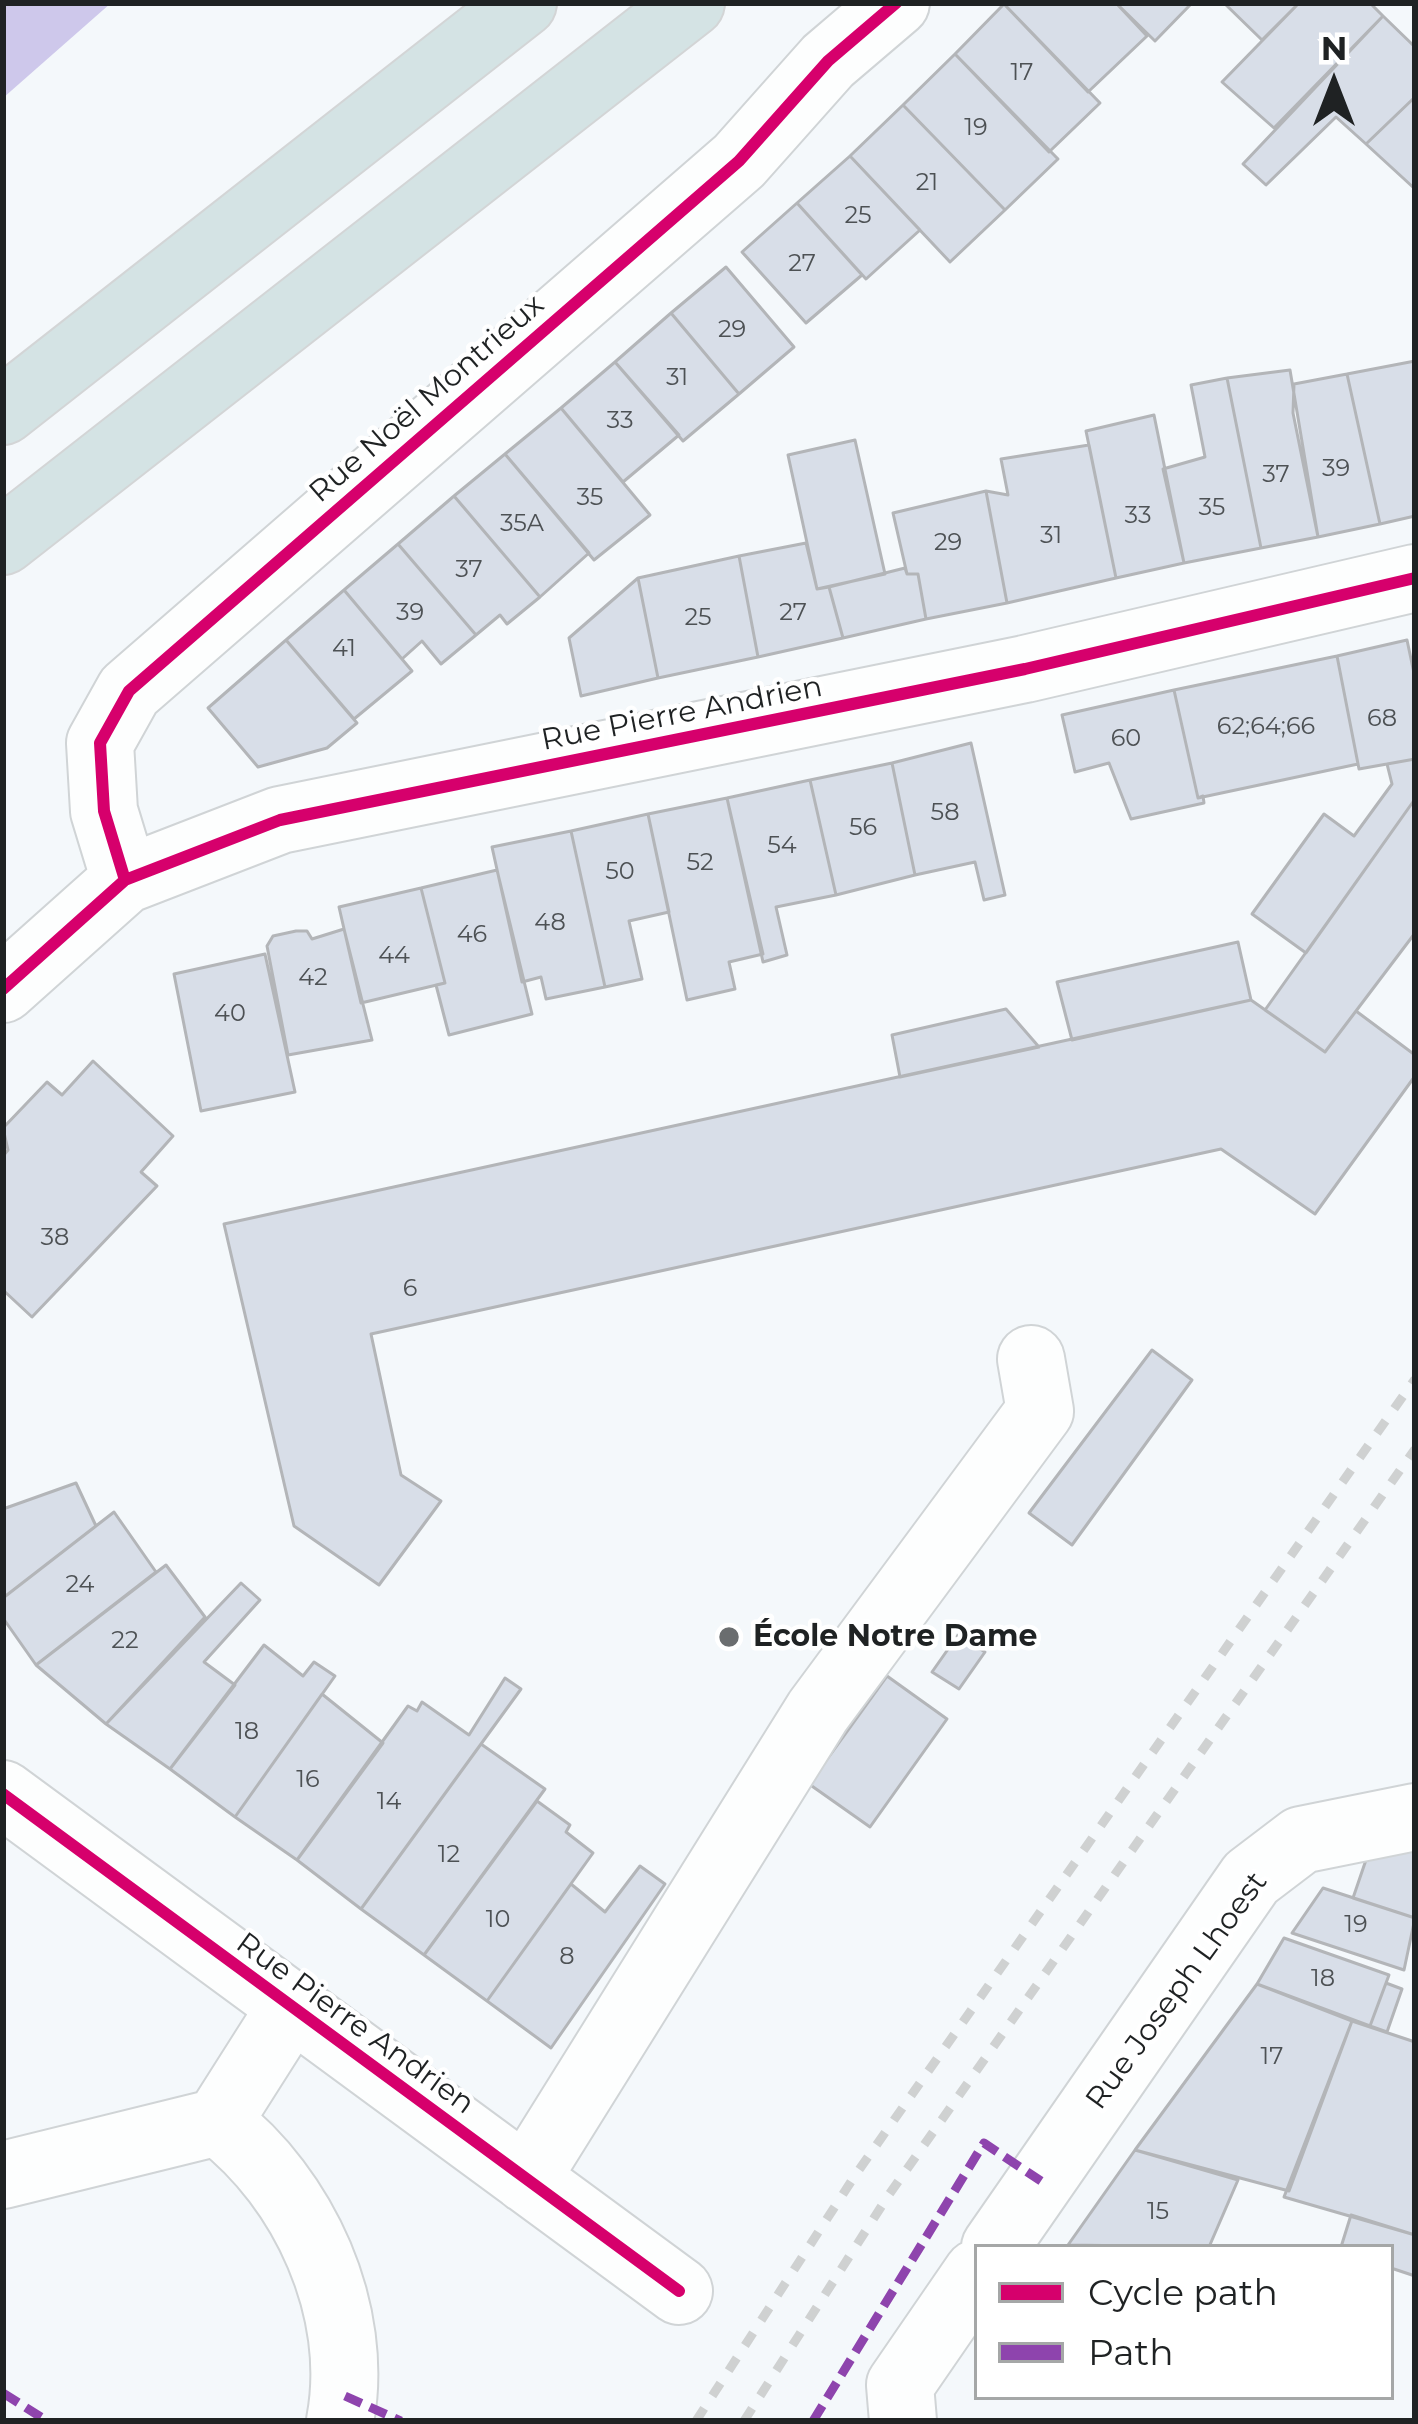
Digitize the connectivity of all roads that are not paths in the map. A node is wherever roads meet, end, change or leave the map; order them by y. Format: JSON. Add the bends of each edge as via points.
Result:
{"nodes":[{"id":1,"x":523,"y":3,"type":"edge"},
{"id":2,"x":691,"y":3,"type":"edge"},
{"id":3,"x":896,"y":3,"type":"edge"},
{"id":4,"x":3,"y":411,"type":"edge"},
{"id":5,"x":3,"y":541,"type":"edge"},
{"id":6,"x":1415,"y":578,"type":"edge"},
{"id":7,"x":125,"y":880,"type":"junction"},
{"id":8,"x":3,"y":989,"type":"edge"},
{"id":9,"x":1031,"y":1359,"type":"dead end"},
{"id":10,"x":3,"y":1794,"type":"edge"},
{"id":11,"x":1415,"y":1817,"type":"edge"},
{"id":12,"x":291,"y":2007,"type":"junction"},
{"id":13,"x":218,"y":2122,"type":"junction"},
{"id":14,"x":3,"y":2175,"type":"edge"},
{"id":15,"x":526,"y":2179,"type":"junction"},
{"id":16,"x":997,"y":2244,"type":"edge"},
{"id":17,"x":974,"y":2278,"type":"edge"},
{"id":18,"x":680,"y":2290,"type":"dead end"},
{"id":19,"x":901,"y":2403,"type":"edge"},
{"id":20,"x":340,"y":2421,"type":"edge"}],
"edges":[{"from":1,"to":4,"type":"highway"},
{"from":2,"to":5,"type":"highway"},
{"from":3,"to":7,"type":"street","name":"Rue Noël Montrieux","via":[[828,61],[739,160],[129,691],[100,743],[104,812]]},
{"from":6,"to":7,"type":"street","name":"Rue Pierre Andrien","via":[[1025,669],[280,820]]},
{"from":7,"to":8,"type":"street","name":"Rue Pierre Andrien"},
{"from":9,"to":15,"type":"street","via":[[1040,1411],[818,1711]]},
{"from":10,"to":12,"type":"street","name":"Rue Pierre Andrien"},
{"from":11,"to":16,"type":"street","name":"Rue Joseph Lhoest","via":[[1301,1840],[1251,1878]]},
{"from":12,"to":13,"type":"street"},
{"from":12,"to":15,"type":"street","name":"Rue Pierre Andrien"},
{"from":13,"to":14,"type":"street"},
{"from":13,"to":20,"type":"street","via":[[258,2153],[289,2195],[320,2263],[343,2324]]},
{"from":15,"to":18,"type":"street","name":"Rue Pierre Andrien"},
{"from":17,"to":19,"type":"street"}]}
